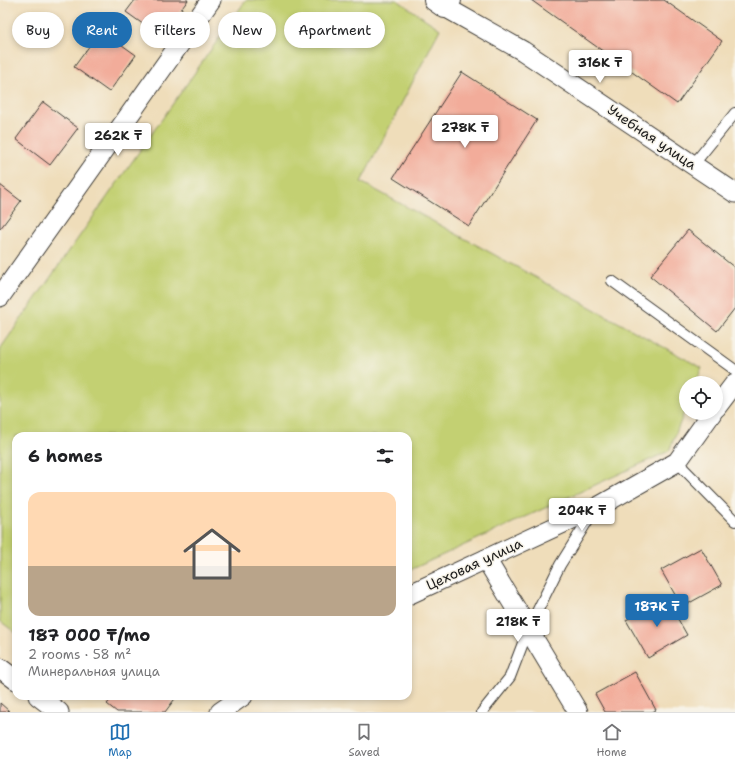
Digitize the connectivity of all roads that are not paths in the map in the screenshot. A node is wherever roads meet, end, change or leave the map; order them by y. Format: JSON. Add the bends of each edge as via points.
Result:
{"nodes":[{"id":1,"x":211,"y":0,"type":"edge"},
{"id":2,"x":444,"y":2,"type":"edge"},
{"id":3,"x":735,"y":113,"type":"edge"},
{"id":4,"x":693,"y":165,"type":"junction"},
{"id":5,"x":735,"y":193,"type":"edge"},
{"id":6,"x":612,"y":281,"type":"dead end"},
{"id":7,"x":0,"y":297,"type":"edge"},
{"id":8,"x":735,"y":370,"type":"edge"},
{"id":9,"x":735,"y":383,"type":"edge"},
{"id":10,"x":723,"y":399,"type":"edge"},
{"id":11,"x":707,"y":420,"type":"edge"},
{"id":12,"x":677,"y":462,"type":"junction"},
{"id":13,"x":596,"y":508,"type":"junction"},
{"id":14,"x":735,"y":521,"type":"edge"},
{"id":15,"x":486,"y":559,"type":"junction"},
{"id":16,"x":412,"y":593,"type":"edge"},
{"id":17,"x":528,"y":630,"type":"junction"},
{"id":18,"x":0,"y":668,"type":"edge"},
{"id":19,"x":12,"y":677,"type":"edge"},
{"id":20,"x":44,"y":700,"type":"edge"},
{"id":21,"x":237,"y":700,"type":"edge"},
{"id":22,"x":60,"y":712,"type":"edge"},
{"id":23,"x":220,"y":712,"type":"edge"},
{"id":24,"x":482,"y":712,"type":"edge"},
{"id":25,"x":578,"y":712,"type":"edge"}],
"edges":[{"from":1,"to":7,"type":"street"},
{"from":2,"to":4,"type":"street","name":"Учебная улица"},
{"from":3,"to":4,"type":"lane"},
{"from":4,"to":5,"type":"street","name":"Учебная улица"},
{"from":6,"to":8,"type":"lane"},
{"from":9,"to":10,"type":"street"},
{"from":11,"to":12,"type":"street","name":"Цеховая улица"},
{"from":12,"to":13,"type":"street","name":"Цеховая улица"},
{"from":12,"to":14,"type":"lane"},
{"from":13,"to":15,"type":"street","name":"Цеховая улица"},
{"from":13,"to":17,"type":"lane","via":[[560,565]]},
{"from":15,"to":16,"type":"street","name":"Цеховая улица"},
{"from":15,"to":17,"type":"street"},
{"from":17,"to":24,"type":"lane","via":[[510,677]]},
{"from":17,"to":25,"type":"street"},
{"from":18,"to":19,"type":"street"},
{"from":20,"to":22,"type":"street"},
{"from":21,"to":23,"type":"street"}]}
